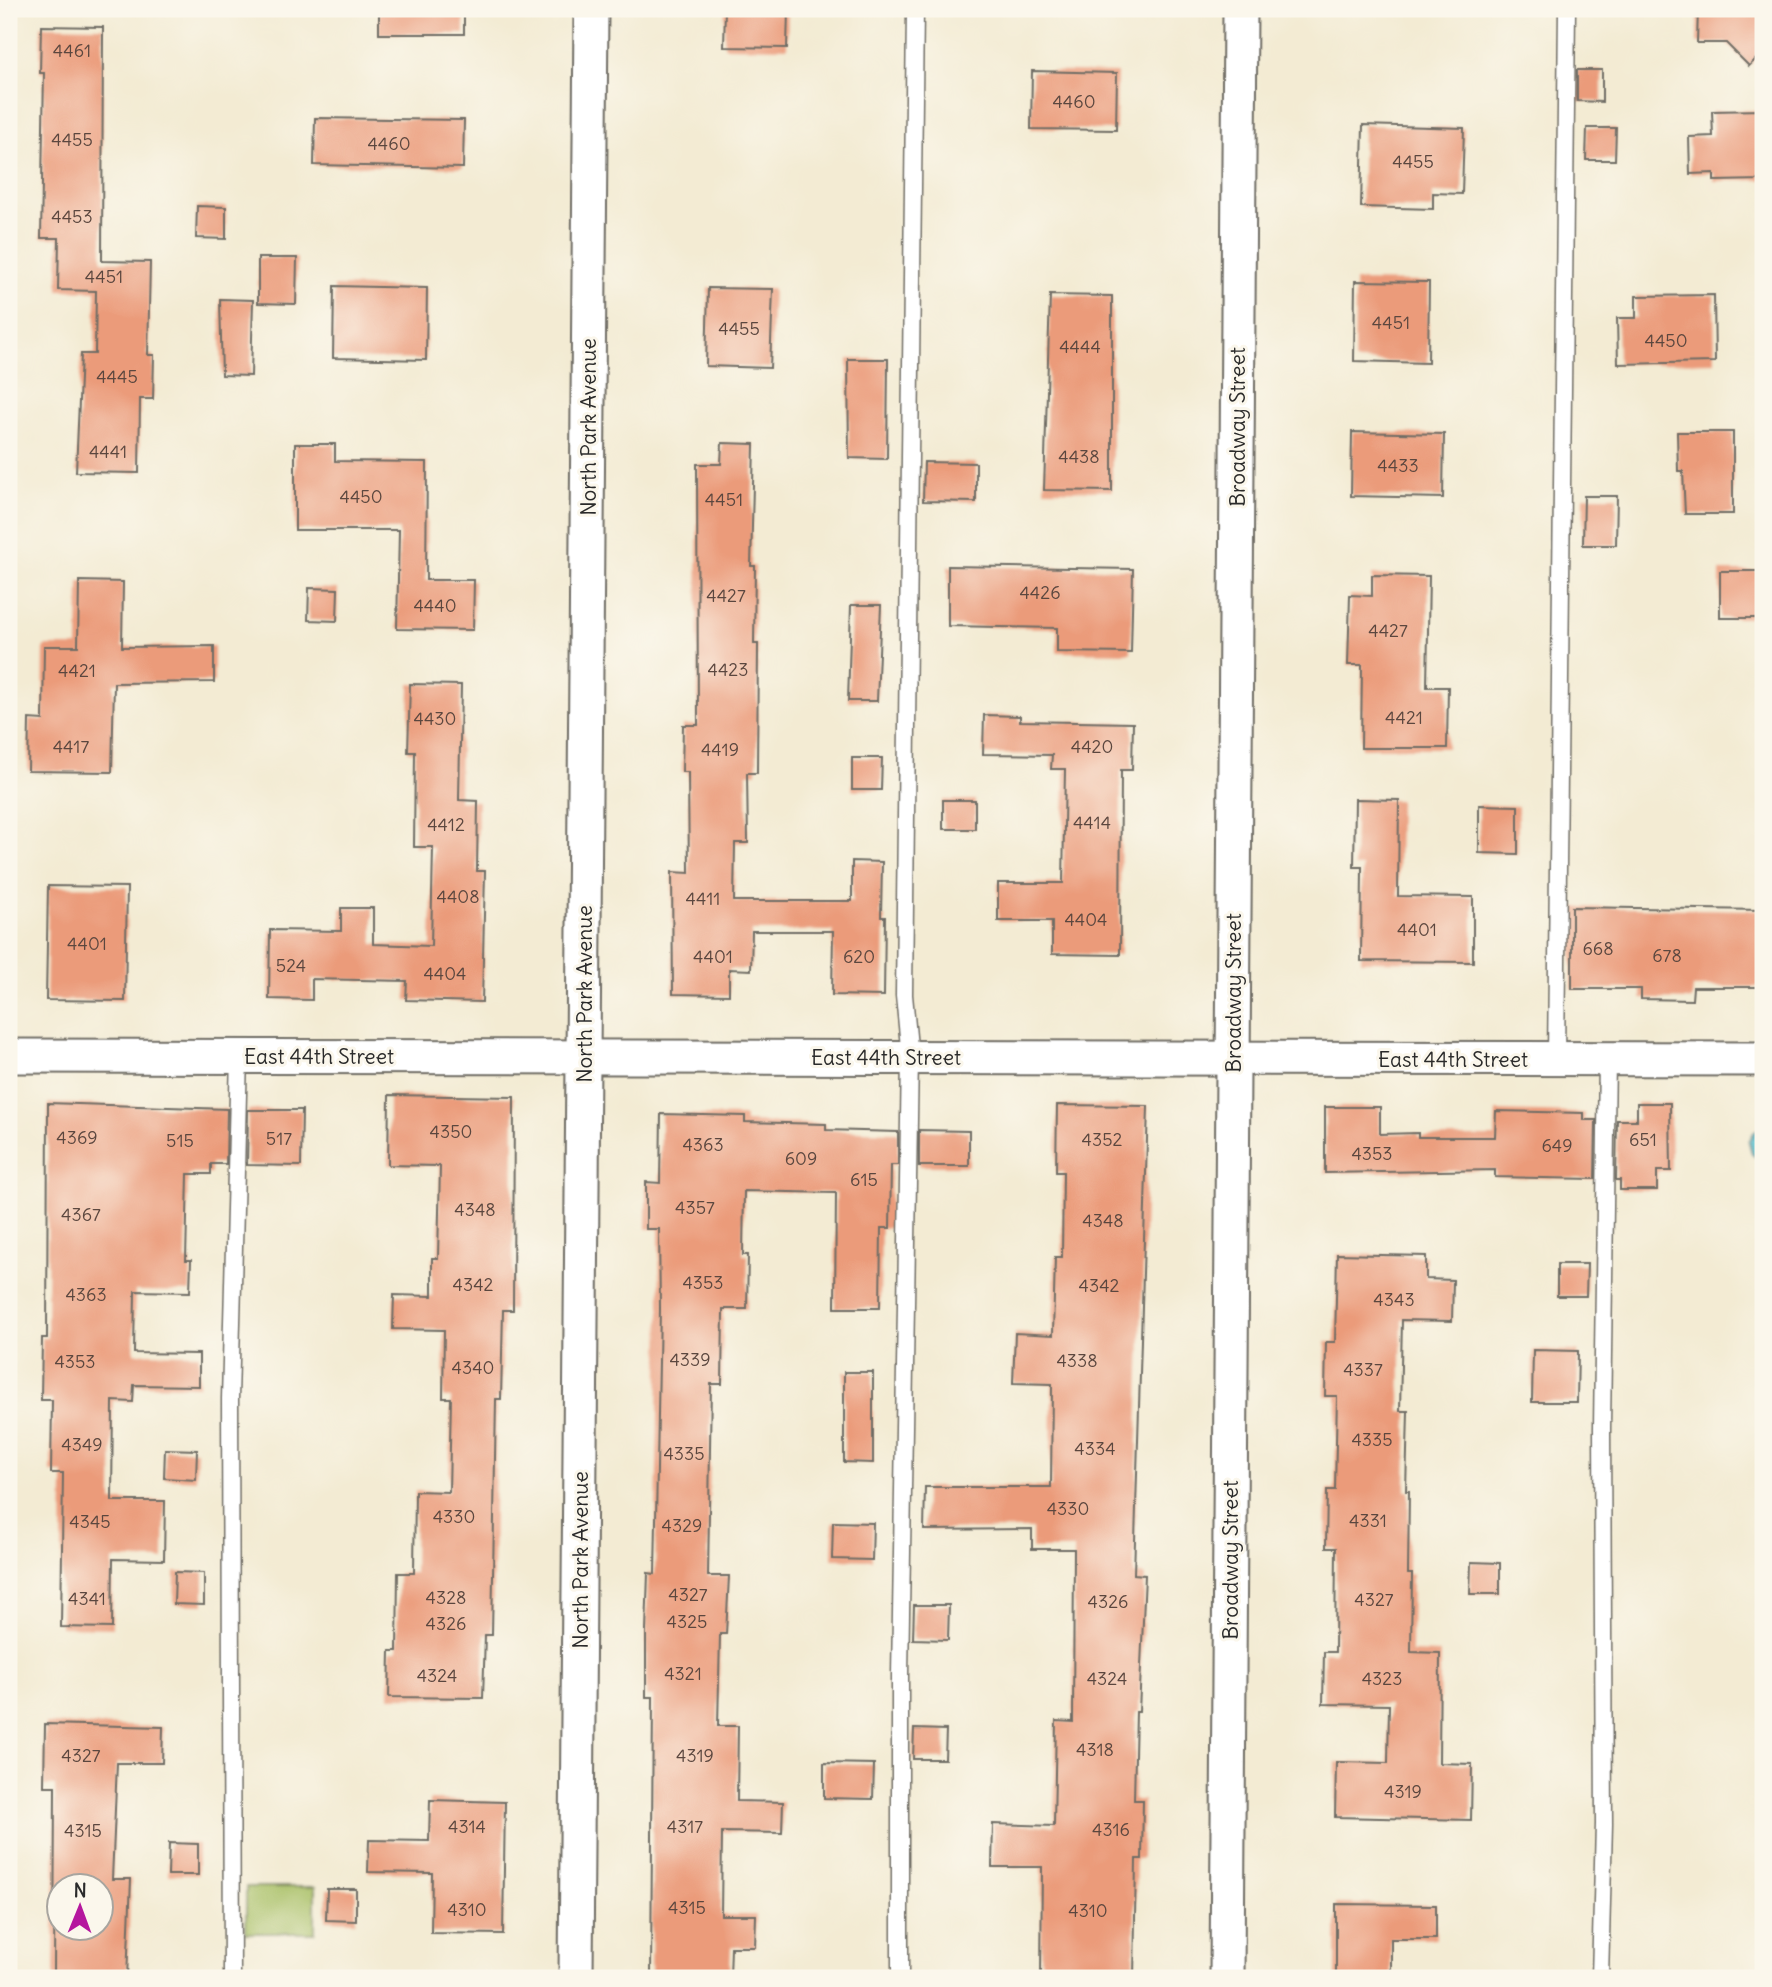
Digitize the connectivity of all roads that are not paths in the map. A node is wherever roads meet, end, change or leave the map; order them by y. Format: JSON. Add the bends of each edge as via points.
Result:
{"nodes":[{"id":1,"x":591,"y":9,"type":"edge"},
{"id":2,"x":915,"y":9,"type":"edge"},
{"id":3,"x":1240,"y":9,"type":"edge"},
{"id":4,"x":1567,"y":9,"type":"edge"},
{"id":5,"x":9,"y":1056,"type":"edge"},
{"id":6,"x":239,"y":1056,"type":"junction"},
{"id":7,"x":583,"y":1056,"type":"junction"},
{"id":8,"x":909,"y":1057,"type":"junction"},
{"id":9,"x":1233,"y":1058,"type":"junction"},
{"id":10,"x":1556,"y":1059,"type":"junction"},
{"id":11,"x":1607,"y":1059,"type":"junction"},
{"id":12,"x":1763,"y":1059,"type":"edge"},
{"id":13,"x":232,"y":1978,"type":"edge"},
{"id":14,"x":576,"y":1978,"type":"edge"},
{"id":15,"x":900,"y":1978,"type":"edge"},
{"id":16,"x":1227,"y":1978,"type":"edge"},
{"id":17,"x":1600,"y":1978,"type":"edge"}],
"edges":[{"from":1,"to":7,"type":"street","name":"North Park Avenue"},
{"from":2,"to":8,"type":"lane","via":[[904,995]]},
{"from":3,"to":9,"type":"street","name":"Broadway Street"},
{"from":4,"to":10,"type":"lane"},
{"from":5,"to":6,"type":"street","name":"East 44th Street"},
{"from":6,"to":7,"type":"street","name":"East 44th Street"},
{"from":6,"to":13,"type":"lane","via":[[230,1399]]},
{"from":7,"to":8,"type":"street","name":"East 44th Street"},
{"from":7,"to":14,"type":"street","name":"North Park Avenue"},
{"from":8,"to":9,"type":"street","name":"East 44th Street"},
{"from":8,"to":15,"type":"lane"},
{"from":9,"to":10,"type":"street","name":"East 44th Street"},
{"from":9,"to":16,"type":"street","name":"Broadway Street"},
{"from":10,"to":11,"type":"street","name":"East 44th Street"},
{"from":11,"to":12,"type":"street","name":"East 44th Street"},
{"from":11,"to":17,"type":"lane"}]}
